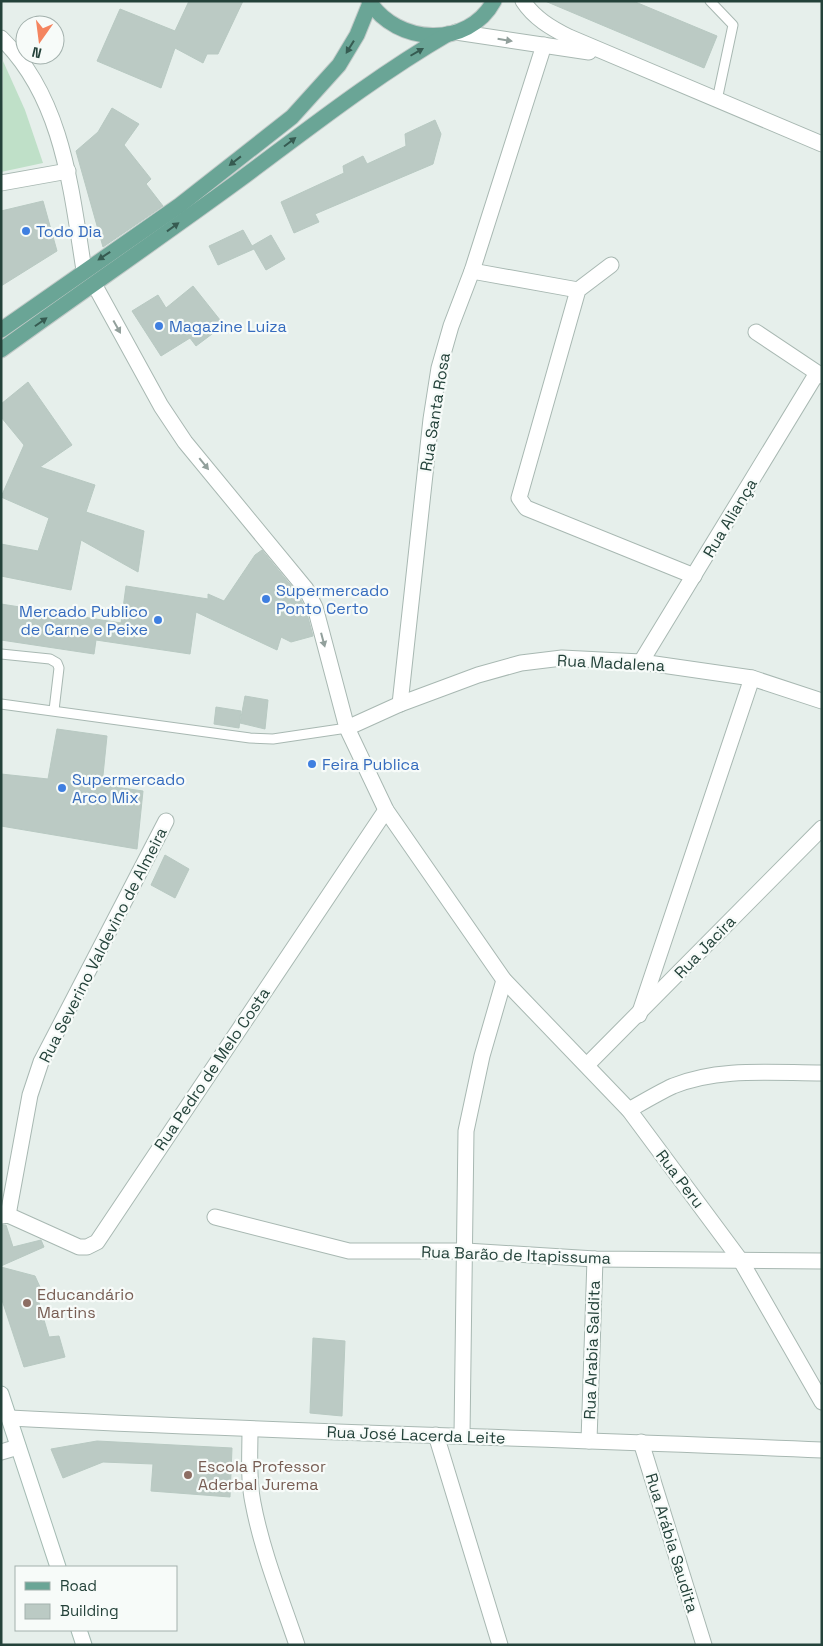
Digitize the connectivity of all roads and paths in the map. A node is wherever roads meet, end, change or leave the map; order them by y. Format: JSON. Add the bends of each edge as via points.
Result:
{"nodes":[{"id":1,"x":494,"y":1,"type":"edge"},
{"id":2,"x":523,"y":1,"type":"edge"},
{"id":3,"x":710,"y":1,"type":"edge"},
{"id":4,"x":370,"y":2,"type":"edge"},
{"id":5,"x":452,"y":33,"type":"junction"},
{"id":6,"x":1,"y":38,"type":"edge"},
{"id":7,"x":544,"y":45,"type":"junction"},
{"id":8,"x":610,"y":55,"type":"junction"},
{"id":9,"x":717,"y":100,"type":"junction"},
{"id":10,"x":822,"y":144,"type":"edge"},
{"id":11,"x":68,"y":171,"type":"junction"},
{"id":12,"x":1,"y":183,"type":"edge"},
{"id":13,"x":611,"y":264,"type":"dead end"},
{"id":14,"x":84,"y":270,"type":"junction"},
{"id":15,"x":472,"y":271,"type":"junction"},
{"id":16,"x":94,"y":284,"type":"junction"},
{"id":17,"x":578,"y":290,"type":"junction"},
{"id":18,"x":1,"y":330,"type":"edge"},
{"id":19,"x":756,"y":332,"type":"dead end"},
{"id":20,"x":1,"y":350,"type":"edge"},
{"id":21,"x":819,"y":374,"type":"edge"},
{"id":22,"x":694,"y":576,"type":"junction"},
{"id":23,"x":1,"y":654,"type":"edge"},
{"id":24,"x":641,"y":662,"type":"junction"},
{"id":25,"x":752,"y":678,"type":"junction"},
{"id":26,"x":822,"y":701,"type":"edge"},
{"id":27,"x":1,"y":704,"type":"edge"},
{"id":28,"x":400,"y":704,"type":"junction"},
{"id":29,"x":54,"y":710,"type":"junction"},
{"id":30,"x":348,"y":728,"type":"junction"},
{"id":31,"x":386,"y":810,"type":"junction"},
{"id":32,"x":166,"y":821,"type":"dead end"},
{"id":33,"x":822,"y":828,"type":"edge"},
{"id":34,"x":504,"y":980,"type":"junction"},
{"id":35,"x":639,"y":1015,"type":"junction"},
{"id":36,"x":587,"y":1065,"type":"junction"},
{"id":37,"x":822,"y":1073,"type":"edge"},
{"id":38,"x":628,"y":1110,"type":"junction"},
{"id":39,"x":4,"y":1216,"type":"edge"},
{"id":40,"x":215,"y":1217,"type":"dead end"},
{"id":41,"x":466,"y":1251,"type":"junction"},
{"id":42,"x":596,"y":1259,"type":"junction"},
{"id":43,"x":741,"y":1261,"type":"junction"},
{"id":44,"x":822,"y":1261,"type":"edge"},
{"id":45,"x":1,"y":1394,"type":"edge"},
{"id":46,"x":822,"y":1402,"type":"edge"},
{"id":47,"x":10,"y":1418,"type":"junction"},
{"id":48,"x":250,"y":1430,"type":"junction"},
{"id":49,"x":436,"y":1435,"type":"junction"},
{"id":50,"x":462,"y":1435,"type":"junction"},
{"id":51,"x":589,"y":1442,"type":"junction"},
{"id":52,"x":641,"y":1442,"type":"junction"},
{"id":53,"x":18,"y":1447,"type":"junction"},
{"id":54,"x":822,"y":1450,"type":"edge"},
{"id":55,"x":1,"y":1452,"type":"edge"},
{"id":56,"x":58,"y":1566,"type":"edge"},
{"id":57,"x":79,"y":1631,"type":"edge"},
{"id":58,"x":84,"y":1645,"type":"edge"},
{"id":59,"x":297,"y":1645,"type":"edge"},
{"id":60,"x":500,"y":1645,"type":"edge"},
{"id":61,"x":704,"y":1645,"type":"edge"}],
"edges":[{"from":1,"to":5,"type":"main road","via":[[480,19]]},
{"from":2,"to":8,"type":"street","via":[[547,25]]},
{"from":3,"to":9,"type":"lane","via":[[733,25]]},
{"from":4,"to":5,"type":"main road","via":[[382,17],[404,30],[430,36]]},
{"from":4,"to":14,"type":"main road","one_way":true,"via":[[357,35],[339,65],[292,117],[180,205]]},
{"from":5,"to":7,"type":"street","one_way":true},
{"from":16,"to":5,"type":"main road","one_way":true,"via":[[348,98],[399,63]]},
{"from":6,"to":11,"type":"street","via":[[35,82],[51,115]]},
{"from":7,"to":8,"type":"street"},
{"from":7,"to":15,"type":"street","name":"Rua Santa Rosa"},
{"from":8,"to":9,"type":"street"},
{"from":9,"to":10,"type":"street"},
{"from":11,"to":12,"type":"street"},
{"from":11,"to":14,"type":"street"},
{"from":13,"to":17,"type":"street"},
{"from":14,"to":18,"type":"main road"},
{"from":15,"to":17,"type":"street"},
{"from":15,"to":28,"type":"street","name":"Rua Santa Rosa","via":[[439,368]]},
{"from":20,"to":16,"type":"main road","one_way":true},
{"from":16,"to":30,"type":"street","name":"Rua Peru","one_way":true,"via":[[161,406],[185,442],[306,589],[315,607]]},
{"from":17,"to":22,"type":"street","via":[[520,498],[521,504]]},
{"from":19,"to":21,"type":"street"},
{"from":21,"to":22,"type":"street","name":"Rua Aliança"},
{"from":22,"to":24,"type":"street","name":"Rua Aliança"},
{"from":23,"to":29,"type":"lane","via":[[50,659],[57,663]]},
{"from":24,"to":25,"type":"street","name":"Rua Madalena"},
{"from":24,"to":28,"type":"street","name":"Rua Madalena","via":[[562,658],[521,663]]},
{"from":25,"to":26,"type":"street","name":"Rua Madalena"},
{"from":25,"to":35,"type":"street"},
{"from":27,"to":29,"type":"lane"},
{"from":28,"to":30,"type":"street","name":"Rua Madalena"},
{"from":29,"to":30,"type":"lane","via":[[250,738],[273,739]]},
{"from":30,"to":31,"type":"street","name":"Rua Peru"},
{"from":31,"to":34,"type":"street","name":"Rua Peru"},
{"from":31,"to":39,"type":"street","name":"Rua Pedro de Melo Costa","via":[[97,1242],[79,1247]]},
{"from":32,"to":39,"type":"street","name":"Rua Severino Valdevino de Almeira","via":[[42,1062],[30,1095]]},
{"from":33,"to":35,"type":"street","name":"Rua Jacira"},
{"from":34,"to":36,"type":"street","name":"Rua Peru"},
{"from":34,"to":41,"type":"street","via":[[474,1087],[466,1130]]},
{"from":35,"to":36,"type":"street","name":"Rua Jacira"},
{"from":36,"to":38,"type":"street","name":"Rua Peru"},
{"from":37,"to":38,"type":"street","via":[[708,1076],[673,1086]]},
{"from":38,"to":43,"type":"street","name":"Rua Peru"},
{"from":40,"to":41,"type":"street","name":"Rua Barão de Itapissuma","via":[[349,1251]]},
{"from":41,"to":42,"type":"street","name":"Rua Barão de Itapissuma"},
{"from":41,"to":50,"type":"street"},
{"from":42,"to":43,"type":"street","name":"Rua Barão de Itapissuma"},
{"from":42,"to":51,"type":"street","name":"Rua Arabia Saldita"},
{"from":43,"to":44,"type":"street","name":"Rua Barão de Itapissuma"},
{"from":43,"to":46,"type":"street","name":"Rua Peru"},
{"from":45,"to":47,"type":"street"},
{"from":47,"to":48,"type":"street","name":"Rua José Lacerda Leite"},
{"from":47,"to":53,"type":"street"},
{"from":48,"to":49,"type":"street","name":"Rua José Lacerda Leite"},
{"from":48,"to":59,"type":"street","via":[[252,1502]]},
{"from":49,"to":50,"type":"street","name":"Rua José Lacerda Leite"},
{"from":49,"to":60,"type":"street"},
{"from":50,"to":51,"type":"street","name":"Rua José Lacerda Leite"},
{"from":51,"to":52,"type":"street","name":"Rua José Lacerda Leite"},
{"from":52,"to":54,"type":"street","name":"Rua José Lacerda Leite"},
{"from":52,"to":61,"type":"street","name":"Rua Arábia Saudita"},
{"from":53,"to":55,"type":"street"},
{"from":53,"to":56,"type":"street"},
{"from":57,"to":58,"type":"street"}]}
